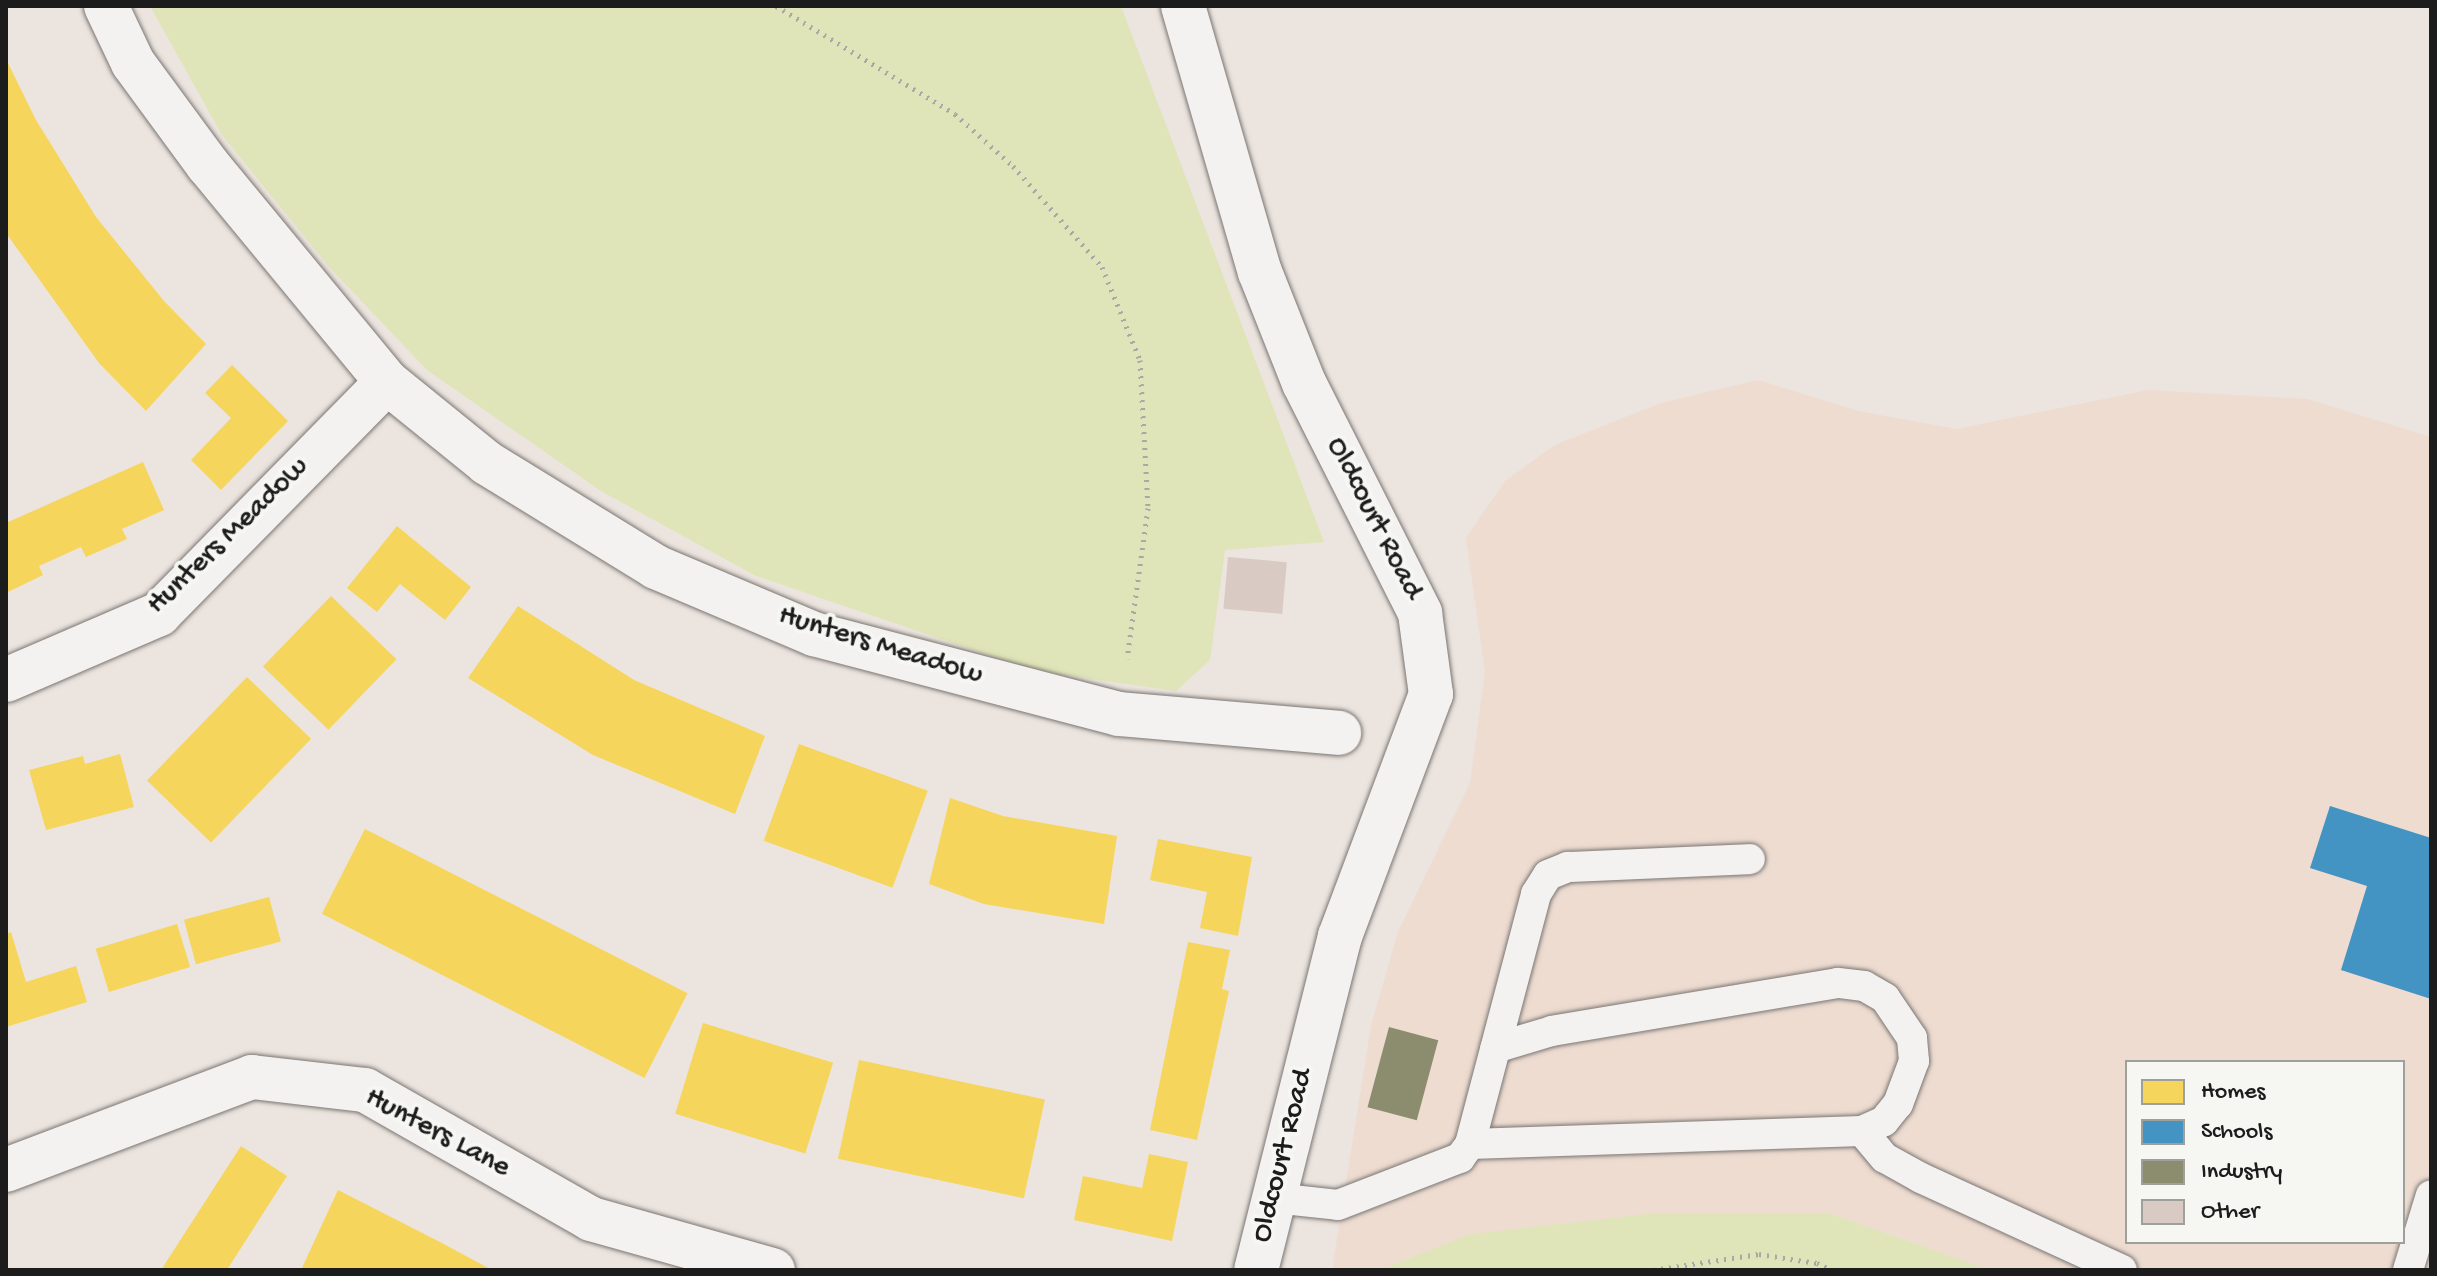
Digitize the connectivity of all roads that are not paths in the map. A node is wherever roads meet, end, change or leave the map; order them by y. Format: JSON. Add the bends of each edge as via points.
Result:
{"nodes":[{"id":1,"x":106,"y":6,"type":"edge"},
{"id":2,"x":1183,"y":6,"type":"edge"},
{"id":3,"x":387,"y":382,"type":"junction"},
{"id":4,"x":6,"y":680,"type":"edge"},
{"id":5,"x":1339,"y":733,"type":"dead end"},
{"id":6,"x":1750,"y":859,"type":"dead end"},
{"id":7,"x":1495,"y":1048,"type":"junction"},
{"id":8,"x":1862,"y":1131,"type":"junction"},
{"id":9,"x":1470,"y":1144,"type":"junction"},
{"id":10,"x":6,"y":1170,"type":"edge"},
{"id":11,"x":2431,"y":1195,"type":"edge"},
{"id":12,"x":1274,"y":1198,"type":"junction"},
{"id":13,"x":773,"y":1270,"type":"edge"},
{"id":14,"x":1256,"y":1270,"type":"edge"},
{"id":15,"x":2122,"y":1270,"type":"edge"},
{"id":16,"x":2408,"y":1270,"type":"edge"}],
"edges":[{"from":1,"to":3,"type":"street","name":"Hunters Meadow","via":[[133,63],[208,165]]},
{"from":2,"to":12,"type":"street","name":"Oldcourt Road","via":[[1260,272],[1304,383],[1420,613],[1431,694],[1340,936]]},
{"from":3,"to":4,"type":"street","name":"Hunters Meadow","via":[[159,614]]},
{"from":3,"to":5,"type":"street","name":"Hunters Meadow","via":[[487,463],[656,567],[814,634],[1119,714]]},
{"from":6,"to":7,"type":"lane","via":[[1568,867],[1548,875],[1536,894]]},
{"from":7,"to":8,"type":"lane","via":[[1552,1031],[1733,1000],[1838,983],[1864,986],[1902,1017],[1912,1038],[1914,1061],[1898,1104],[1884,1121]]},
{"from":7,"to":9,"type":"lane"},
{"from":8,"to":9,"type":"lane"},
{"from":8,"to":15,"type":"lane","via":[[1885,1158],[1921,1178]]},
{"from":9,"to":12,"type":"lane","via":[[1446,1167],[1338,1205]]},
{"from":10,"to":13,"type":"street","name":"Hunters Lane","via":[[252,1077],[365,1090],[591,1219]]},
{"from":11,"to":16,"type":"lane"},
{"from":12,"to":14,"type":"street","name":"Oldcourt Road"}]}
